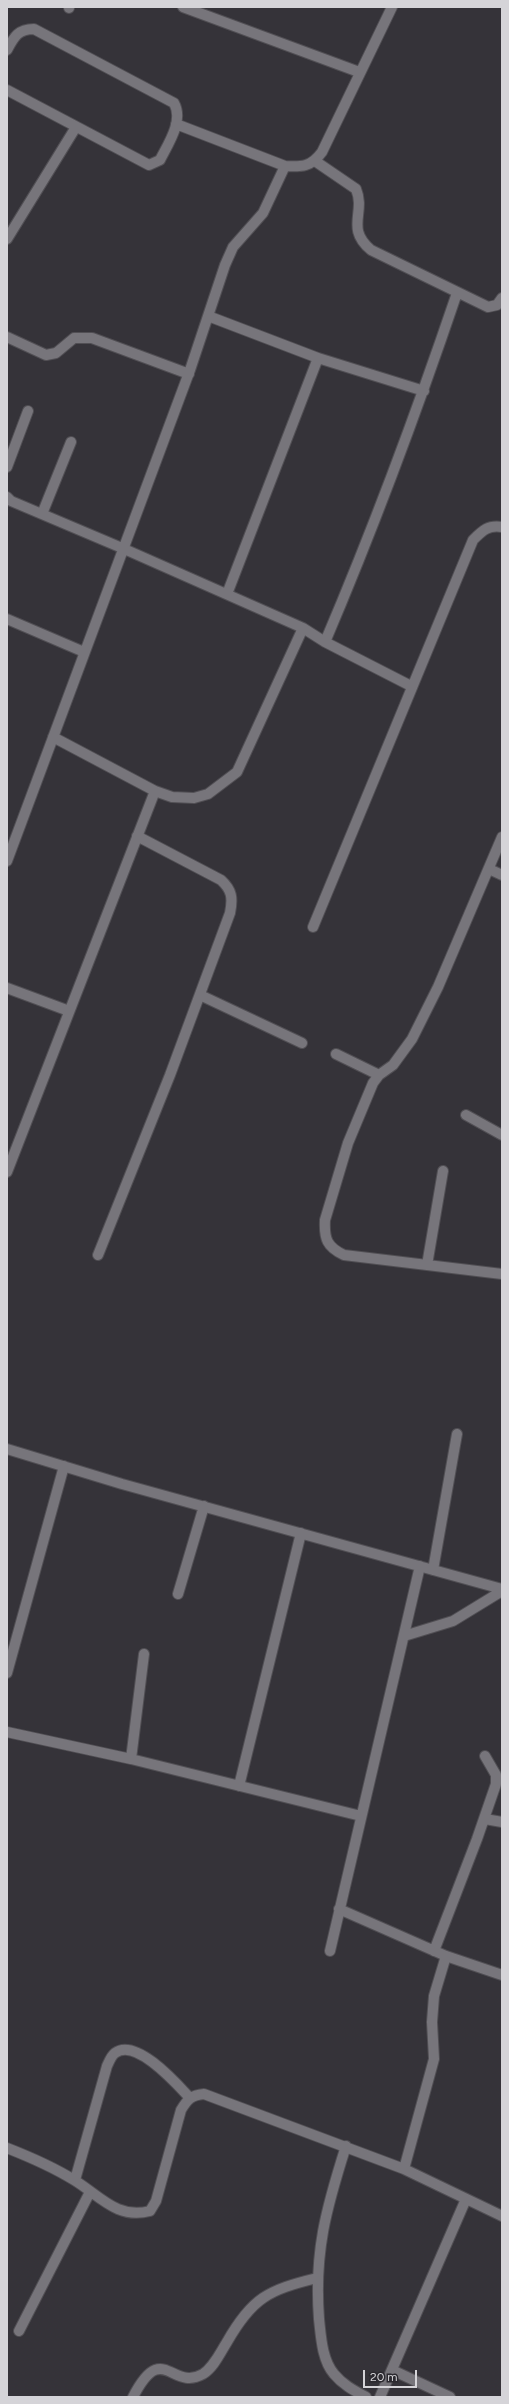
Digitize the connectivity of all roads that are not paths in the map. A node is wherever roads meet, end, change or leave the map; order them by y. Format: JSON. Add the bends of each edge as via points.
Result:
{"nodes":[{"id":1,"x":183,"y":7,"type":"edge"},
{"id":2,"x":392,"y":7,"type":"edge"},
{"id":3,"x":7,"y":50,"type":"edge"},
{"id":4,"x":359,"y":72,"type":"junction"},
{"id":5,"x":7,"y":90,"type":"edge"},
{"id":6,"x":176,"y":124,"type":"junction"},
{"id":7,"x":76,"y":127,"type":"junction"},
{"id":8,"x":315,"y":161,"type":"junction"},
{"id":9,"x":284,"y":166,"type":"junction"},
{"id":10,"x":7,"y":239,"type":"edge"},
{"id":11,"x":457,"y":293,"type":"junction"},
{"id":12,"x":502,"y":298,"type":"edge"},
{"id":13,"x":208,"y":316,"type":"junction"},
{"id":14,"x":7,"y":337,"type":"edge"},
{"id":15,"x":318,"y":358,"type":"junction"},
{"id":16,"x":188,"y":374,"type":"junction"},
{"id":17,"x":424,"y":391,"type":"junction"},
{"id":18,"x":28,"y":411,"type":"dead end"},
{"id":19,"x":71,"y":442,"type":"dead end"},
{"id":20,"x":7,"y":467,"type":"edge"},
{"id":21,"x":7,"y":497,"type":"edge"},
{"id":22,"x":42,"y":514,"type":"junction"},
{"id":23,"x":502,"y":528,"type":"edge"},
{"id":24,"x":122,"y":548,"type":"junction"},
{"id":25,"x":227,"y":594,"type":"junction"},
{"id":26,"x":7,"y":619,"type":"edge"},
{"id":27,"x":303,"y":628,"type":"junction"},
{"id":28,"x":325,"y":642,"type":"junction"},
{"id":29,"x":84,"y":652,"type":"junction"},
{"id":30,"x":411,"y":686,"type":"junction"},
{"id":31,"x":53,"y":737,"type":"junction"},
{"id":32,"x":155,"y":791,"type":"junction"},
{"id":33,"x":137,"y":836,"type":"junction"},
{"id":34,"x":502,"y":837,"type":"edge"},
{"id":35,"x":7,"y":861,"type":"edge"},
{"id":36,"x":489,"y":869,"type":"junction"},
{"id":37,"x":502,"y":875,"type":"edge"},
{"id":38,"x":313,"y":926,"type":"dead end"},
{"id":39,"x":7,"y":988,"type":"edge"},
{"id":40,"x":200,"y":995,"type":"junction"},
{"id":41,"x":69,"y":1011,"type":"junction"},
{"id":42,"x":302,"y":1043,"type":"dead end"},
{"id":43,"x":336,"y":1054,"type":"dead end"},
{"id":44,"x":379,"y":1075,"type":"junction"},
{"id":45,"x":466,"y":1115,"type":"dead end"},
{"id":46,"x":502,"y":1135,"type":"edge"},
{"id":47,"x":443,"y":1171,"type":"dead end"},
{"id":48,"x":7,"y":1172,"type":"edge"},
{"id":49,"x":98,"y":1255,"type":"dead end"},
{"id":50,"x":427,"y":1265,"type":"junction"},
{"id":51,"x":502,"y":1274,"type":"edge"},
{"id":52,"x":457,"y":1434,"type":"dead end"},
{"id":53,"x":7,"y":1449,"type":"edge"},
{"id":54,"x":64,"y":1466,"type":"junction"},
{"id":55,"x":204,"y":1506,"type":"junction"},
{"id":56,"x":301,"y":1533,"type":"junction"},
{"id":57,"x":420,"y":1566,"type":"junction"},
{"id":58,"x":433,"y":1570,"type":"junction"},
{"id":59,"x":502,"y":1590,"type":"edge"},
{"id":60,"x":178,"y":1594,"type":"dead end"},
{"id":61,"x":404,"y":1636,"type":"junction"},
{"id":62,"x":144,"y":1654,"type":"dead end"},
{"id":63,"x":7,"y":1673,"type":"edge"},
{"id":64,"x":7,"y":1732,"type":"edge"},
{"id":65,"x":485,"y":1756,"type":"dead end"},
{"id":66,"x":131,"y":1759,"type":"junction"},
{"id":67,"x":239,"y":1786,"type":"junction"},
{"id":68,"x":361,"y":1816,"type":"junction"},
{"id":69,"x":485,"y":1819,"type":"junction"},
{"id":70,"x":502,"y":1822,"type":"edge"},
{"id":71,"x":340,"y":1909,"type":"junction"},
{"id":72,"x":330,"y":1951,"type":"dead end"},
{"id":73,"x":434,"y":1951,"type":"junction"},
{"id":74,"x":446,"y":1956,"type":"junction"},
{"id":75,"x":502,"y":1976,"type":"edge"},
{"id":76,"x":190,"y":2098,"type":"junction"},
{"id":77,"x":346,"y":2146,"type":"junction"},
{"id":78,"x":7,"y":2148,"type":"edge"},
{"id":79,"x":404,"y":2169,"type":"junction"},
{"id":80,"x":75,"y":2180,"type":"junction"},
{"id":81,"x":90,"y":2192,"type":"junction"},
{"id":82,"x":466,"y":2199,"type":"junction"},
{"id":83,"x":502,"y":2216,"type":"edge"},
{"id":84,"x":317,"y":2278,"type":"junction"},
{"id":85,"x":19,"y":2331,"type":"dead end"},
{"id":86,"x":392,"y":2370,"type":"junction"},
{"id":87,"x":133,"y":2397,"type":"edge"},
{"id":88,"x":366,"y":2397,"type":"edge"},
{"id":89,"x":380,"y":2397,"type":"edge"},
{"id":90,"x":450,"y":2397,"type":"edge"}],
"edges":[{"from":1,"to":4,"type":"street"},
{"from":2,"to":4,"type":"street"},
{"from":3,"to":6,"type":"street","via":[[20,31],[34,29],[174,103],[177,109]]},
{"from":4,"to":8,"type":"street"},
{"from":5,"to":7,"type":"street"},
{"from":6,"to":7,"type":"street","via":[[160,160],[153,166],[144,164]]},
{"from":6,"to":9,"type":"street"},
{"from":7,"to":10,"type":"street"},
{"from":8,"to":9,"type":"street","via":[[304,167]]},
{"from":8,"to":11,"type":"street","via":[[356,189],[359,202],[356,224],[363,244]]},
{"from":9,"to":13,"type":"street","via":[[263,213],[233,247]]},
{"from":11,"to":12,"type":"street","via":[[488,307],[497,305]]},
{"from":11,"to":17,"type":"street"},
{"from":13,"to":15,"type":"street"},
{"from":13,"to":16,"type":"street"},
{"from":14,"to":16,"type":"street","via":[[46,355],[56,353],[74,338],[92,338]]},
{"from":15,"to":17,"type":"street"},
{"from":15,"to":25,"type":"street"},
{"from":16,"to":24,"type":"street"},
{"from":17,"to":28,"type":"street","via":[[364,550]]},
{"from":18,"to":20,"type":"street"},
{"from":19,"to":22,"type":"street"},
{"from":21,"to":22,"type":"street","via":[[11,502]]},
{"from":22,"to":24,"type":"street"},
{"from":23,"to":30,"type":"street","via":[[491,526],[482,530],[473,540]]},
{"from":24,"to":25,"type":"street"},
{"from":24,"to":29,"type":"street"},
{"from":25,"to":27,"type":"street"},
{"from":26,"to":29,"type":"street"},
{"from":27,"to":28,"type":"street"},
{"from":27,"to":32,"type":"street","via":[[237,772],[208,794],[194,798],[172,797]]},
{"from":28,"to":30,"type":"street"},
{"from":29,"to":31,"type":"street"},
{"from":30,"to":38,"type":"street"},
{"from":31,"to":32,"type":"street"},
{"from":31,"to":35,"type":"street"},
{"from":32,"to":33,"type":"street"},
{"from":33,"to":40,"type":"street","via":[[221,880],[230,888],[233,900],[230,913]]},
{"from":33,"to":41,"type":"street"},
{"from":34,"to":36,"type":"street"},
{"from":36,"to":37,"type":"street"},
{"from":36,"to":44,"type":"street","via":[[438,987],[412,1039],[393,1065]]},
{"from":39,"to":41,"type":"street"},
{"from":40,"to":42,"type":"street"},
{"from":40,"to":49,"type":"street"},
{"from":41,"to":48,"type":"street"},
{"from":43,"to":44,"type":"street"},
{"from":44,"to":50,"type":"street","via":[[373,1083],[348,1143],[325,1220],[326,1243],[344,1255]]},
{"from":45,"to":46,"type":"street"},
{"from":47,"to":50,"type":"street"},
{"from":50,"to":51,"type":"street"},
{"from":52,"to":58,"type":"street"},
{"from":53,"to":54,"type":"street"},
{"from":54,"to":55,"type":"street"},
{"from":54,"to":63,"type":"street"},
{"from":55,"to":56,"type":"street"},
{"from":55,"to":60,"type":"street"},
{"from":56,"to":57,"type":"street"},
{"from":56,"to":67,"type":"street"},
{"from":57,"to":58,"type":"street"},
{"from":57,"to":61,"type":"street"},
{"from":58,"to":59,"type":"street"},
{"from":59,"to":61,"type":"street","via":[[453,1621]]},
{"from":61,"to":68,"type":"street"},
{"from":62,"to":66,"type":"street"},
{"from":64,"to":66,"type":"street"},
{"from":65,"to":69,"type":"street","via":[[496,1775],[496,1784]]},
{"from":66,"to":67,"type":"street"},
{"from":67,"to":68,"type":"street"},
{"from":68,"to":71,"type":"street"},
{"from":69,"to":70,"type":"street"},
{"from":69,"to":73,"type":"street"},
{"from":71,"to":72,"type":"street"},
{"from":71,"to":73,"type":"street"},
{"from":73,"to":74,"type":"street"},
{"from":74,"to":75,"type":"street"},
{"from":74,"to":79,"type":"street","via":[[434,1996],[434,2059]]},
{"from":76,"to":77,"type":"street","via":[[196,2094],[212,2095]]},
{"from":76,"to":80,"type":"street","via":[[140,2053],[120,2050],[114,2054],[107,2066]]},
{"from":76,"to":81,"type":"street","via":[[181,2110],[156,2200],[150,2211],[140,2214],[127,2213],[112,2207]]},
{"from":77,"to":79,"type":"street"},
{"from":77,"to":84,"type":"street","via":[[324,2221]]},
{"from":78,"to":80,"type":"street"},
{"from":79,"to":82,"type":"street"},
{"from":80,"to":81,"type":"street"},
{"from":81,"to":85,"type":"street"},
{"from":82,"to":83,"type":"street"},
{"from":82,"to":86,"type":"street"},
{"from":84,"to":87,"type":"street","via":[[267,2294],[252,2306],[240,2319],[217,2360],[203,2374],[186,2377],[164,2370],[151,2371],[143,2378]]},
{"from":84,"to":88,"type":"street","via":[[321,2340],[326,2359],[334,2374],[348,2387]]},
{"from":86,"to":89,"type":"street"},
{"from":86,"to":90,"type":"street"}]}
